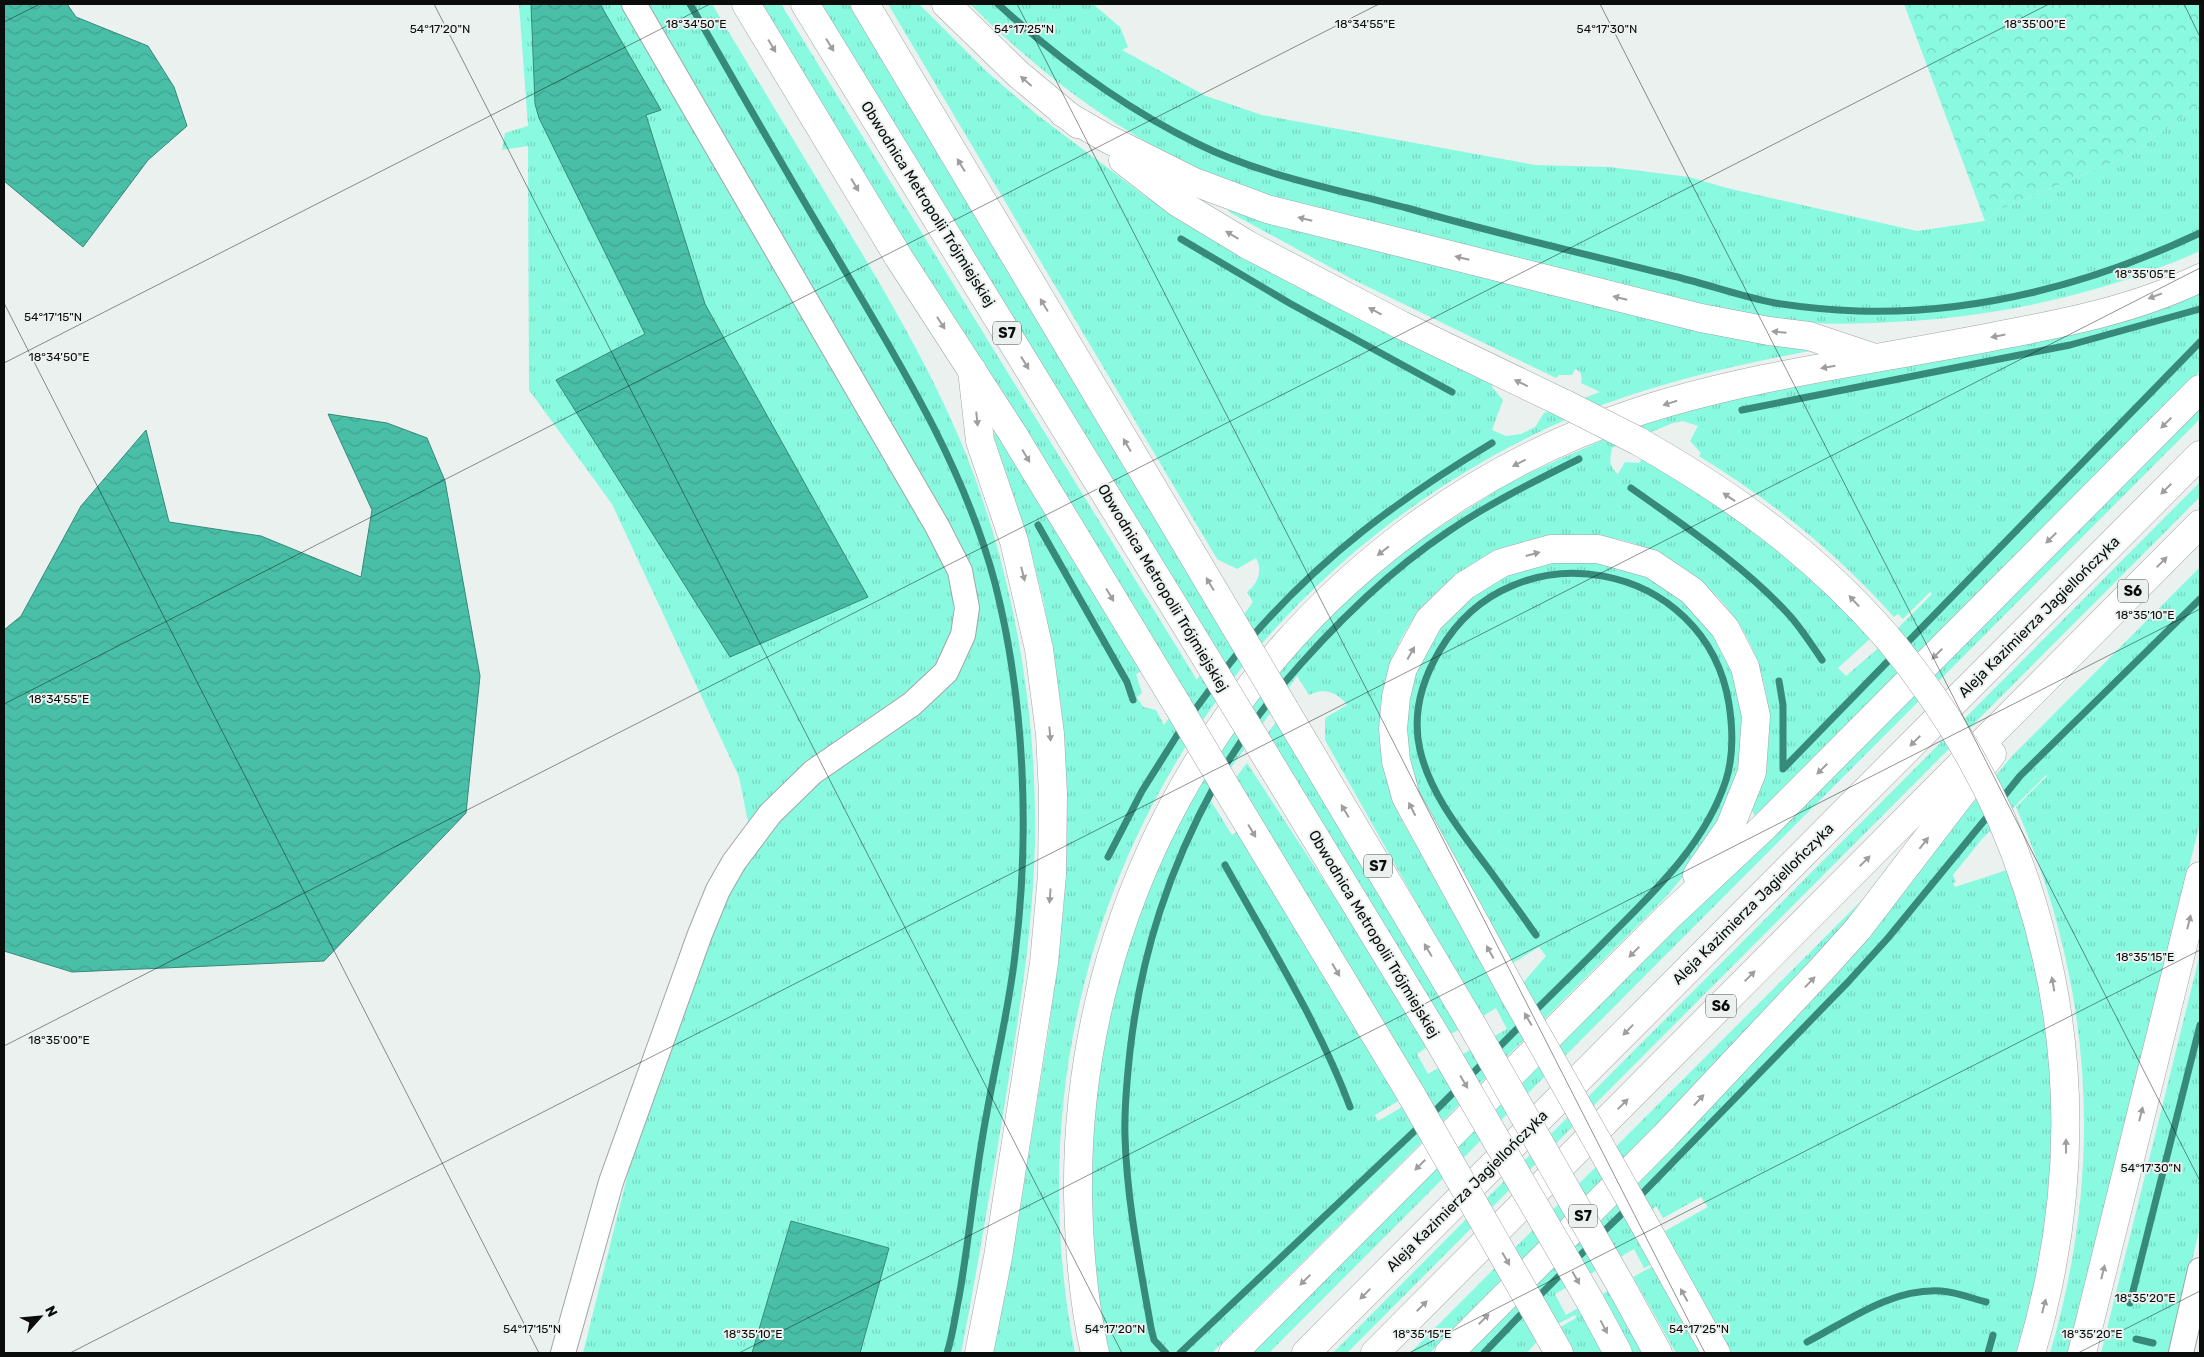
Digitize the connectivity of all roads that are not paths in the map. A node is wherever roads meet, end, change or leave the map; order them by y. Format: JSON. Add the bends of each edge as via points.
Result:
{"nodes":[{"id":1,"x":634,"y":4,"type":"edge"},
{"id":2,"x":746,"y":4,"type":"edge"},
{"id":3,"x":805,"y":4,"type":"edge"},
{"id":4,"x":865,"y":4,"type":"edge"},
{"id":5,"x":946,"y":4,"type":"edge"},
{"id":6,"x":1063,"y":113,"type":"junction"},
{"id":7,"x":2200,"y":278,"type":"edge"},
{"id":8,"x":1876,"y":358,"type":"junction"},
{"id":9,"x":972,"y":370,"type":"junction"},
{"id":10,"x":2200,"y":388,"type":"edge"},
{"id":11,"x":2200,"y":455,"type":"edge"},
{"id":12,"x":2200,"y":524,"type":"edge"},
{"id":13,"x":2066,"y":658,"type":"junction"},
{"id":14,"x":2200,"y":876,"type":"edge"},
{"id":15,"x":1668,"y":917,"type":"junction"},
{"id":16,"x":2200,"y":1270,"type":"edge"},
{"id":17,"x":1552,"y":1342,"type":"edge"},
{"id":18,"x":563,"y":1353,"type":"edge"},
{"id":19,"x":979,"y":1353,"type":"edge"},
{"id":20,"x":1095,"y":1353,"type":"edge"},
{"id":21,"x":1233,"y":1353,"type":"edge"},
{"id":22,"x":1306,"y":1353,"type":"edge"},
{"id":23,"x":1375,"y":1353,"type":"edge"},
{"id":24,"x":1449,"y":1353,"type":"edge"},
{"id":25,"x":1618,"y":1353,"type":"edge"},
{"id":26,"x":1658,"y":1353,"type":"edge"},
{"id":27,"x":1716,"y":1353,"type":"edge"},
{"id":28,"x":2030,"y":1353,"type":"edge"},
{"id":29,"x":2082,"y":1353,"type":"edge"},
{"id":30,"x":2181,"y":1353,"type":"edge"}],
"edges":[{"from":1,"to":18,"type":"lane","via":[[937,526],[960,571],[967,608],[963,635],[946,672],[912,704],[831,758],[795,788],[746,844],[718,890],[611,1182]]},
{"from":2,"to":9,"type":"highway","one_way":true,"via":[[899,258]]},
{"from":3,"to":25,"type":"highway","name":"Obwodnica Metropolii Trójmiejskiej","number":"S7","one_way":true,"bridge":true,"via":[[1440,1041]]},
{"from":26,"to":4,"type":"highway","number":"S7","one_way":true,"bridge":true,"via":[[1470,1022]]},
{"from":6,"to":5,"type":"highway","one_way":true},
{"from":8,"to":6,"type":"highway","one_way":true,"via":[[1809,336],[1702,318],[1266,209],[1192,181]]},
{"from":28,"to":6,"type":"highway","one_way":true,"bridge":true,"via":[[2048,1288],[2062,1207],[2066,1156],[2065,1074],[2058,1009],[2044,943],[2026,882],[2001,818],[1944,713],[1887,637],[1845,591],[1762,520],[1715,487],[1638,441],[1248,245],[1176,202]]},
{"from":7,"to":8,"type":"highway","one_way":true,"via":[[2128,307],[2042,327]]},
{"from":8,"to":20,"type":"highway","one_way":true,"via":[[1751,382],[1639,412],[1561,442],[1512,466],[1428,517],[1356,573],[1300,628],[1246,690],[1215,733],[1160,831],[1120,928],[1098,1006],[1086,1071],[1078,1148],[1079,1230]]},
{"from":9,"to":17,"type":"highway","one_way":true,"bridge":true,"via":[[1412,1096]]},
{"from":9,"to":19,"type":"highway","one_way":true,"via":[[980,441],[1014,542],[1039,649],[1050,734],[1053,794],[1052,875],[1043,971],[998,1257]]},
{"from":10,"to":15,"type":"highway","one_way":true,"via":[[1764,827]]},
{"from":11,"to":22,"type":"highway","name":"Aleja Kazimierza Jagiellończyka","one_way":true},
{"from":13,"to":12,"type":"highway","number":"S6","one_way":true},
{"from":23,"to":13,"type":"highway","number":"S6","one_way":true},
{"from":24,"to":13,"type":"highway","one_way":true,"via":[[1666,1136],[1858,929]]},
{"from":29,"to":14,"type":"highway","one_way":true},
{"from":15,"to":21,"type":"highway","one_way":true},
{"from":27,"to":15,"type":"highway","one_way":true,"bridge":true,"via":[[1406,797],[1396,761],[1393,729],[1403,668],[1429,620],[1464,586],[1501,563],[1551,549],[1598,549],[1652,564],[1699,598],[1725,628],[1744,667],[1756,716],[1752,772],[1730,827]]},
{"from":16,"to":30,"type":"lane"}]}
